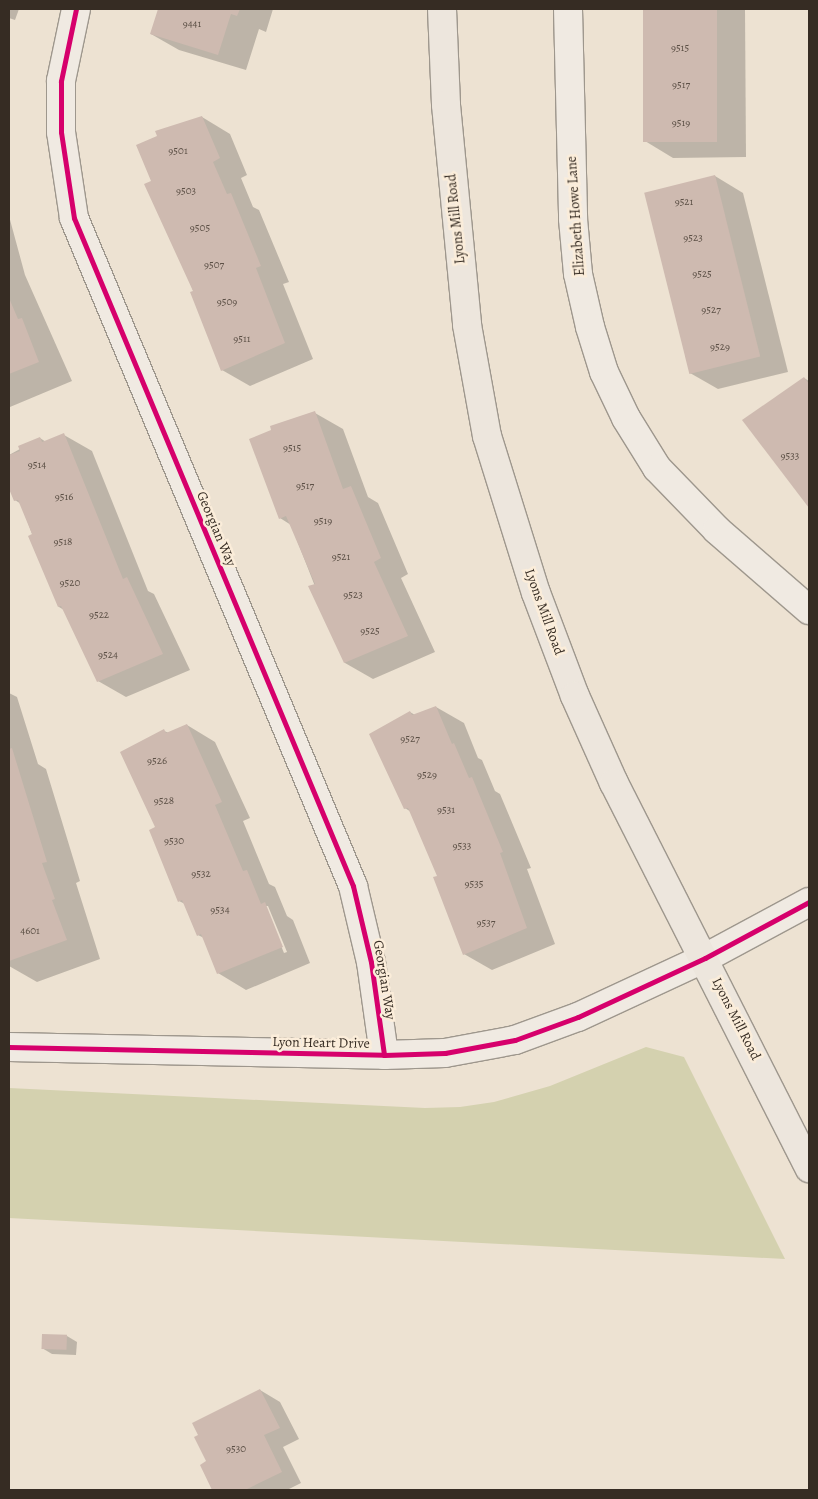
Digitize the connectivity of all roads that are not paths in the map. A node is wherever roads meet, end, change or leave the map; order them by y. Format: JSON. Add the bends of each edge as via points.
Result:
{"nodes":[{"id":1,"x":76,"y":9,"type":"edge"},
{"id":2,"x":442,"y":9,"type":"edge"},
{"id":3,"x":568,"y":9,"type":"edge"},
{"id":4,"x":809,"y":610,"type":"edge"},
{"id":5,"x":809,"y":902,"type":"edge"},
{"id":6,"x":705,"y":958,"type":"junction"},
{"id":7,"x":9,"y":1047,"type":"edge"},
{"id":8,"x":384,"y":1055,"type":"junction"},
{"id":9,"x":809,"y":1168,"type":"edge"}],
"edges":[{"from":1,"to":8,"type":"street","name":"Georgian Way","via":[[61,81],[61,132],[74,218],[352,886],[371,962]]},
{"from":2,"to":6,"type":"main road","name":"Lyons Mill Road","via":[[456,226],[467,325],[487,436],[536,593],[575,696],[614,783]]},
{"from":3,"to":4,"type":"street","name":"Elizabeth Howe Lane","via":[[576,256],[590,327],[604,372],[626,418],[657,468],[717,530]]},
{"from":5,"to":6,"type":"street","name":"Lyon Heart Drive"},
{"from":6,"to":8,"type":"street","name":"Lyon Heart Drive","via":[[578,1016],[515,1040],[445,1052]]},
{"from":6,"to":9,"type":"main road","name":"Lyons Mill Road"},
{"from":7,"to":8,"type":"street","name":"Lyon Heart Drive"}]}
